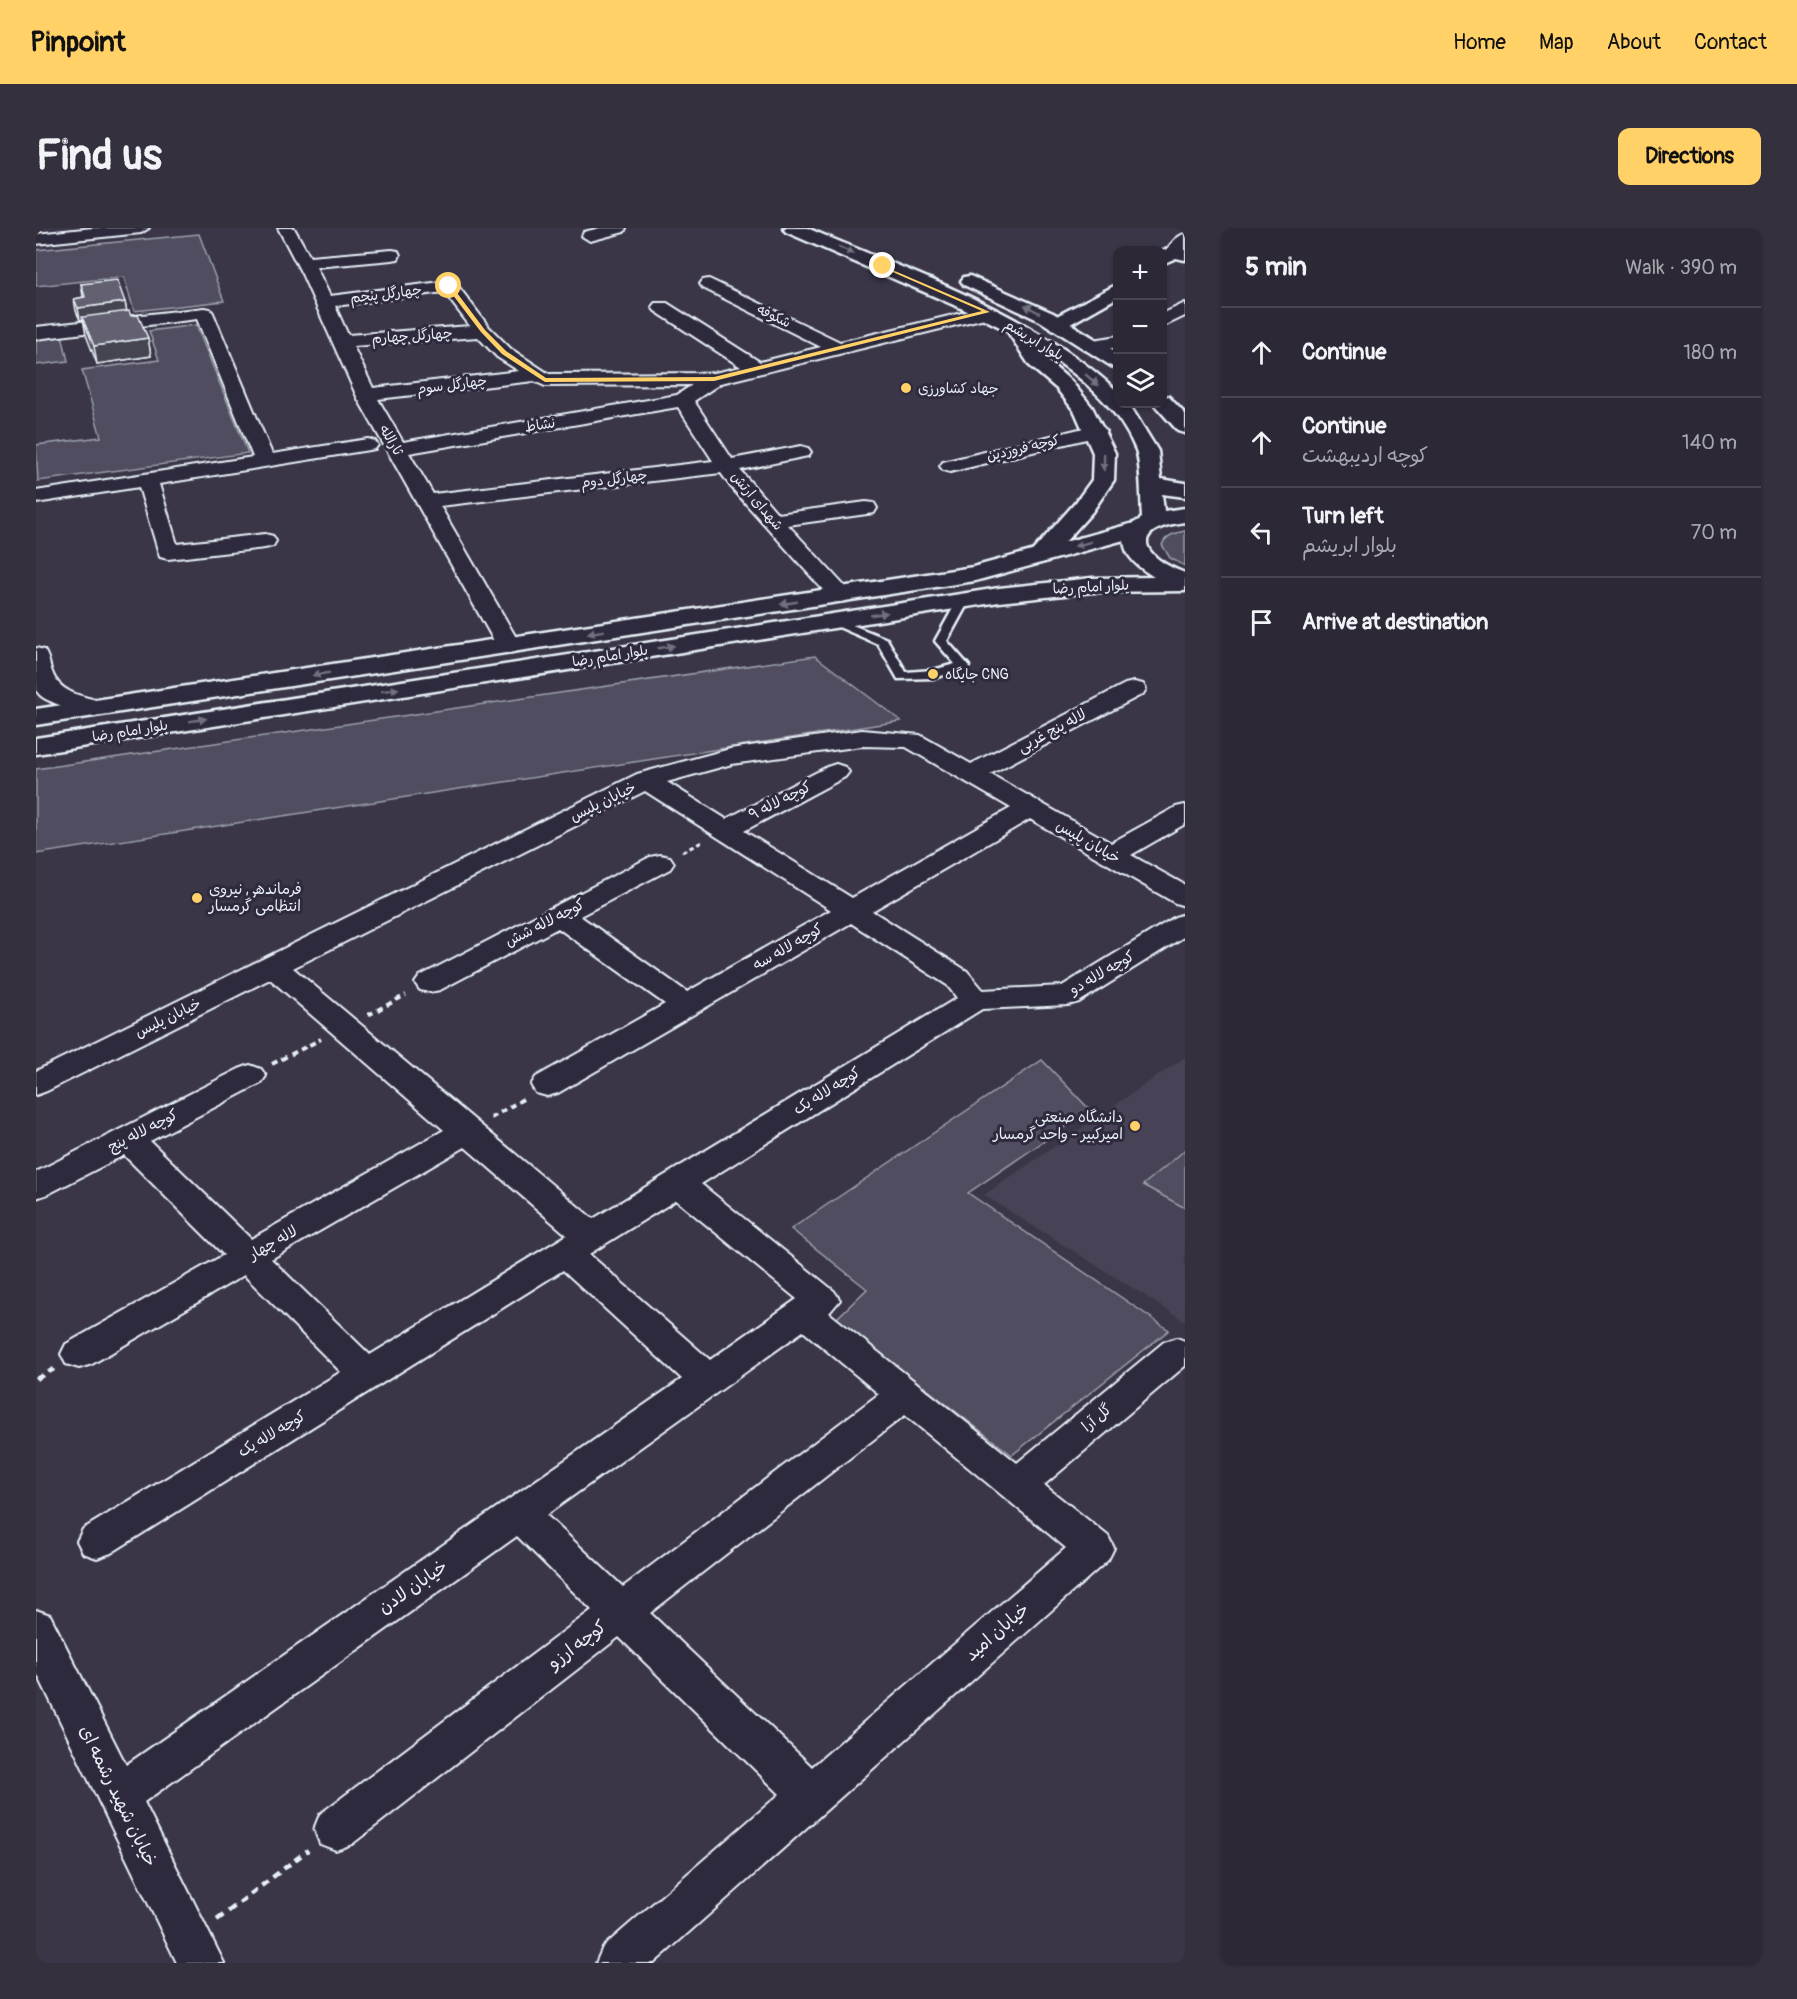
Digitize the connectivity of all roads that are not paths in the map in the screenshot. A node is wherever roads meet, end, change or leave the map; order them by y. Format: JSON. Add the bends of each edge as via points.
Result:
{"nodes":[{"id":1,"x":141,"y":228,"type":"edge"},
{"id":2,"x":286,"y":228,"type":"edge"},
{"id":3,"x":618,"y":228,"type":"edge"},
{"id":4,"x":792,"y":228,"type":"edge"},
{"id":5,"x":590,"y":236,"type":"dead end"},
{"id":6,"x":36,"y":239,"type":"edge"},
{"id":7,"x":392,"y":255,"type":"dead end"},
{"id":8,"x":305,"y":263,"type":"junction"},
{"id":9,"x":955,"y":275,"type":"dead end"},
{"id":10,"x":709,"y":284,"type":"dead end"},
{"id":11,"x":1113,"y":292,"type":"edge"},
{"id":12,"x":324,"y":302,"type":"junction"},
{"id":13,"x":661,"y":307,"type":"dead end"},
{"id":14,"x":1185,"y":308,"type":"edge"},
{"id":15,"x":987,"y":312,"type":"junction"},
{"id":16,"x":1167,"y":319,"type":"edge"},
{"id":17,"x":1058,"y":323,"type":"junction"},
{"id":18,"x":1016,"y":329,"type":"junction"},
{"id":19,"x":483,"y":331,"type":"junction"},
{"id":20,"x":36,"y":333,"type":"edge"},
{"id":21,"x":341,"y":341,"type":"junction"},
{"id":22,"x":1113,"y":342,"type":"edge"},
{"id":23,"x":1094,"y":345,"type":"junction"},
{"id":24,"x":839,"y":349,"type":"junction"},
{"id":25,"x":1113,"y":358,"type":"edge"},
{"id":26,"x":758,"y":369,"type":"junction"},
{"id":27,"x":537,"y":375,"type":"junction"},
{"id":28,"x":714,"y":379,"type":"junction"},
{"id":29,"x":366,"y":394,"type":"junction"},
{"id":30,"x":683,"y":400,"type":"junction"},
{"id":31,"x":1167,"y":407,"type":"edge"},
{"id":32,"x":1185,"y":427,"type":"edge"},
{"id":33,"x":1096,"y":431,"type":"junction"},
{"id":34,"x":369,"y":445,"type":"dead end"},
{"id":35,"x":396,"y":448,"type":"junction"},
{"id":36,"x":801,"y":452,"type":"dead end"},
{"id":37,"x":265,"y":461,"type":"junction"},
{"id":38,"x":727,"y":466,"type":"junction"},
{"id":39,"x":950,"y":466,"type":"dead end"},
{"id":40,"x":147,"y":479,"type":"junction"},
{"id":41,"x":1150,"y":483,"type":"junction"},
{"id":42,"x":1185,"y":490,"type":"edge"},
{"id":43,"x":36,"y":496,"type":"edge"},
{"id":44,"x":426,"y":501,"type":"junction"},
{"id":45,"x":866,"y":508,"type":"dead end"},
{"id":46,"x":1185,"y":515,"type":"edge"},
{"id":47,"x":772,"y":521,"type":"junction"},
{"id":48,"x":1147,"y":524,"type":"junction"},
{"id":49,"x":265,"y":541,"type":"dead end"},
{"id":50,"x":1037,"y":556,"type":"junction"},
{"id":51,"x":1185,"y":582,"type":"edge"},
{"id":52,"x":1065,"y":588,"type":"junction"},
{"id":53,"x":840,"y":595,"type":"junction"},
{"id":54,"x":963,"y":601,"type":"junction"},
{"id":55,"x":831,"y":621,"type":"junction"},
{"id":56,"x":509,"y":646,"type":"junction"},
{"id":57,"x":36,"y":655,"type":"edge"},
{"id":58,"x":1134,"y":689,"type":"dead end"},
{"id":59,"x":99,"y":708,"type":"junction"},
{"id":60,"x":36,"y":717,"type":"edge"},
{"id":61,"x":36,"y":746,"type":"edge"},
{"id":62,"x":836,"y":772,"type":"dead end"},
{"id":63,"x":971,"y":774,"type":"junction"},
{"id":64,"x":646,"y":780,"type":"junction"},
{"id":65,"x":1030,"y":808,"type":"junction"},
{"id":66,"x":1185,"y":813,"type":"edge"},
{"id":67,"x":725,"y":830,"type":"junction"},
{"id":68,"x":1111,"y":855,"type":"junction"},
{"id":69,"x":660,"y":863,"type":"road end"},
{"id":70,"x":1185,"y":897,"type":"edge"},
{"id":71,"x":851,"y":911,"type":"junction"},
{"id":72,"x":559,"y":915,"type":"junction"},
{"id":73,"x":1185,"y":923,"type":"edge"},
{"id":74,"x":273,"y":966,"type":"junction"},
{"id":75,"x":430,"y":983,"type":"dead end"},
{"id":76,"x":975,"y":1000,"type":"junction"},
{"id":77,"x":686,"y":1005,"type":"junction"},
{"id":78,"x":250,"y":1076,"type":"dead end"},
{"id":79,"x":36,"y":1084,"type":"edge"},
{"id":80,"x":547,"y":1085,"type":"road end"},
{"id":81,"x":467,"y":1131,"type":"junction"},
{"id":82,"x":128,"y":1139,"type":"junction"},
{"id":83,"x":678,"y":1183,"type":"junction"},
{"id":84,"x":36,"y":1186,"type":"edge"},
{"id":85,"x":578,"y":1245,"type":"junction"},
{"id":86,"x":248,"y":1257,"type":"junction"},
{"id":87,"x":804,"y":1312,"type":"junction"},
{"id":88,"x":1177,"y":1352,"type":"dead end"},
{"id":89,"x":79,"y":1354,"type":"dead end"},
{"id":90,"x":367,"y":1375,"type":"junction"},
{"id":91,"x":708,"y":1380,"type":"junction"},
{"id":92,"x":905,"y":1395,"type":"junction"},
{"id":93,"x":1017,"y":1485,"type":"junction"},
{"id":94,"x":519,"y":1513,"type":"junction"},
{"id":95,"x":97,"y":1541,"type":"dead end"},
{"id":96,"x":621,"y":1612,"type":"junction"},
{"id":97,"x":36,"y":1628,"type":"edge"},
{"id":98,"x":118,"y":1795,"type":"junction"},
{"id":99,"x":812,"y":1795,"type":"junction"},
{"id":100,"x":336,"y":1829,"type":"road end"},
{"id":101,"x":195,"y":1952,"type":"edge"},
{"id":102,"x":619,"y":1963,"type":"edge"}],
"edges":[{"from":1,"to":6,"type":"street"},
{"from":2,"to":8,"type":"street","name":"ثارالله"},
{"from":3,"to":5,"type":"street"},
{"from":4,"to":15,"type":"main road","name":"بلوار ابریشم","one_way":true},
{"from":7,"to":8,"type":"street"},
{"from":8,"to":12,"type":"street","name":"ثارالله"},
{"from":17,"to":9,"type":"main road","name":"بلوار ابریشم","one_way":true},
{"from":10,"to":24,"type":"street","name":"شکوفه"},
{"from":11,"to":17,"type":"main road"},
{"from":12,"to":19,"type":"street","name":"چهارگل پنجم","via":[[449,286]]},
{"from":12,"to":21,"type":"street","name":"ثارالله"},
{"from":13,"to":26,"type":"street"},
{"from":14,"to":16,"type":"street"},
{"from":15,"to":18,"type":"main road","name":"بلوار ابریشم"},
{"from":15,"to":24,"type":"street"},
{"from":17,"to":23,"type":"main road","name":"بلوار ابریشم"},
{"from":18,"to":33,"type":"main road","via":[[1037,362],[1064,385]]},
{"from":18,"to":41,"type":"main road","name":"بلوار ابریشم","one_way":true,"via":[[1057,352],[1122,408],[1147,451]]},
{"from":19,"to":21,"type":"street","name":"چهارگل چهارم"},
{"from":19,"to":27,"type":"street","via":[[504,353]]},
{"from":20,"to":37,"type":"street","via":[[204,313]]},
{"from":21,"to":29,"type":"street","name":"ثارالله"},
{"from":22,"to":23,"type":"street"},
{"from":23,"to":25,"type":"main road","name":"بلوار ابریشم"},
{"from":24,"to":26,"type":"street"},
{"from":26,"to":28,"type":"street"},
{"from":27,"to":28,"type":"street","via":[[545,380]]},
{"from":27,"to":29,"type":"street","name":"چهارگل سوم"},
{"from":28,"to":30,"type":"street"},
{"from":29,"to":35,"type":"street","name":"ثارالله"},
{"from":30,"to":35,"type":"street","name":"نشاط"},
{"from":30,"to":38,"type":"street","name":"شهدای ارتش"},
{"from":31,"to":32,"type":"main road"},
{"from":33,"to":39,"type":"street","name":"کوچه فروردین"},
{"from":33,"to":50,"type":"main road","one_way":true,"via":[[1104,453],[1103,480],[1084,507]]},
{"from":34,"to":37,"type":"street"},
{"from":35,"to":44,"type":"street","name":"ثارالله"},
{"from":36,"to":38,"type":"street","name":"چهارگل دوم"},
{"from":37,"to":40,"type":"street"},
{"from":38,"to":44,"type":"street","name":"چهارگل دوم"},
{"from":38,"to":47,"type":"street","name":"شهدای ارتش"},
{"from":40,"to":43,"type":"street"},
{"from":40,"to":49,"type":"street","via":[[168,552]]},
{"from":41,"to":42,"type":"main road"},
{"from":41,"to":48,"type":"main road","name":"بلوار ابریشم"},
{"from":44,"to":56,"type":"street","name":"ثارالله"},
{"from":45,"to":47,"type":"street"},
{"from":46,"to":48,"type":"main road","name":"بلوار امام رضا"},
{"from":47,"to":53,"type":"street","name":"شهدای ارتش"},
{"from":48,"to":50,"type":"main road","name":"بلوار امام رضا","one_way":true},
{"from":48,"to":51,"type":"main road","name":"بلوار ابریشم","via":[[1133,539],[1135,550],[1159,571]]},
{"from":50,"to":52,"type":"main road","via":[[1071,569],[1074,575]]},
{"from":50,"to":53,"type":"main road","name":"بلوار امام رضا","via":[[975,574]]},
{"from":51,"to":52,"type":"main road","name":"بلوار امام رضا"},
{"from":52,"to":54,"type":"main road","name":"بلوار امام رضا"},
{"from":53,"to":56,"type":"main road","name":"بلوار امام رضا","one_way":true},
{"from":55,"to":54,"type":"main road","name":"بلوار امام رضا","one_way":true},
{"from":54,"to":55,"type":"lane","via":[[941,641],[963,666],[933,674],[902,676],[883,642]]},
{"from":61,"to":55,"type":"main road","name":"بلوار امام رضا","one_way":true},
{"from":56,"to":59,"type":"main road","name":"بلوار امام رضا","one_way":true},
{"from":57,"to":59,"type":"street","via":[[49,691]]},
{"from":58,"to":63,"type":"street","name":"لاله پنج غربی"},
{"from":59,"to":60,"type":"main road","name":"بلوار امام رضا"},
{"from":62,"to":67,"type":"street","name":"کوچه لاله ۹"},
{"from":63,"to":64,"type":"street","name":"خیابان پلیس","via":[[911,740],[862,738],[730,757]]},
{"from":63,"to":65,"type":"street","name":"خیابان پلیس"},
{"from":64,"to":67,"type":"street"},
{"from":64,"to":74,"type":"street","name":"خیابان پلیس"},
{"from":65,"to":68,"type":"street","name":"خیابان پلیس"},
{"from":65,"to":71,"type":"street","name":"کوچه لاله سه"},
{"from":66,"to":68,"type":"street"},
{"from":67,"to":71,"type":"street"},
{"from":68,"to":70,"type":"street","name":"خیابان پلیس"},
{"from":69,"to":72,"type":"street","name":"کوچه لاله شش"},
{"from":71,"to":76,"type":"street","via":[[957,978]]},
{"from":71,"to":77,"type":"street","name":"کوچه لاله سه"},
{"from":72,"to":75,"type":"street","name":"کوچه لاله شش"},
{"from":72,"to":77,"type":"street"},
{"from":73,"to":76,"type":"street","name":"کوچه لاله دو","via":[[1068,995]]},
{"from":74,"to":79,"type":"street","name":"خیابان پلیس"},
{"from":74,"to":81,"type":"street"},
{"from":76,"to":83,"type":"street","name":"کوچه لاله یک"},
{"from":77,"to":80,"type":"street","name":"کوچه لاله سه"},
{"from":78,"to":82,"type":"street","name":"کوچه لاله پنج"},
{"from":81,"to":85,"type":"street"},
{"from":81,"to":86,"type":"street","name":"لاله چهار"},
{"from":82,"to":84,"type":"street","name":"کوچه لاله پنج"},
{"from":82,"to":86,"type":"street"},
{"from":83,"to":85,"type":"street","name":"کوچه لاله یک"},
{"from":83,"to":87,"type":"street","via":[[822,1300]]},
{"from":85,"to":90,"type":"street","name":"کوچه لاله یک"},
{"from":85,"to":91,"type":"street"},
{"from":86,"to":89,"type":"street","name":"لاله چهار"},
{"from":86,"to":90,"type":"street"},
{"from":87,"to":91,"type":"street","name":"خیابان لادن"},
{"from":87,"to":92,"type":"street","name":"خیابان امید"},
{"from":88,"to":93,"type":"street","name":"گل آرا"},
{"from":90,"to":95,"type":"street","name":"کوچه لاله یک"},
{"from":91,"to":94,"type":"street","name":"خیابان لادن"},
{"from":92,"to":93,"type":"street","name":"خیابان امید"},
{"from":92,"to":96,"type":"street","name":"کوچه ارزو"},
{"from":93,"to":99,"type":"street","name":"خیابان امید","via":[[1094,1548]]},
{"from":94,"to":96,"type":"street"},
{"from":94,"to":98,"type":"street","name":"خیابان لادن"},
{"from":96,"to":99,"type":"street"},
{"from":96,"to":100,"type":"street","name":"کوچه ارزو"},
{"from":97,"to":98,"type":"street","name":"خیابان شهید رشمه ای"},
{"from":98,"to":101,"type":"street","name":"خیابان شهید رشمه ای"},
{"from":99,"to":102,"type":"street","name":"خیابان امید"}]}
